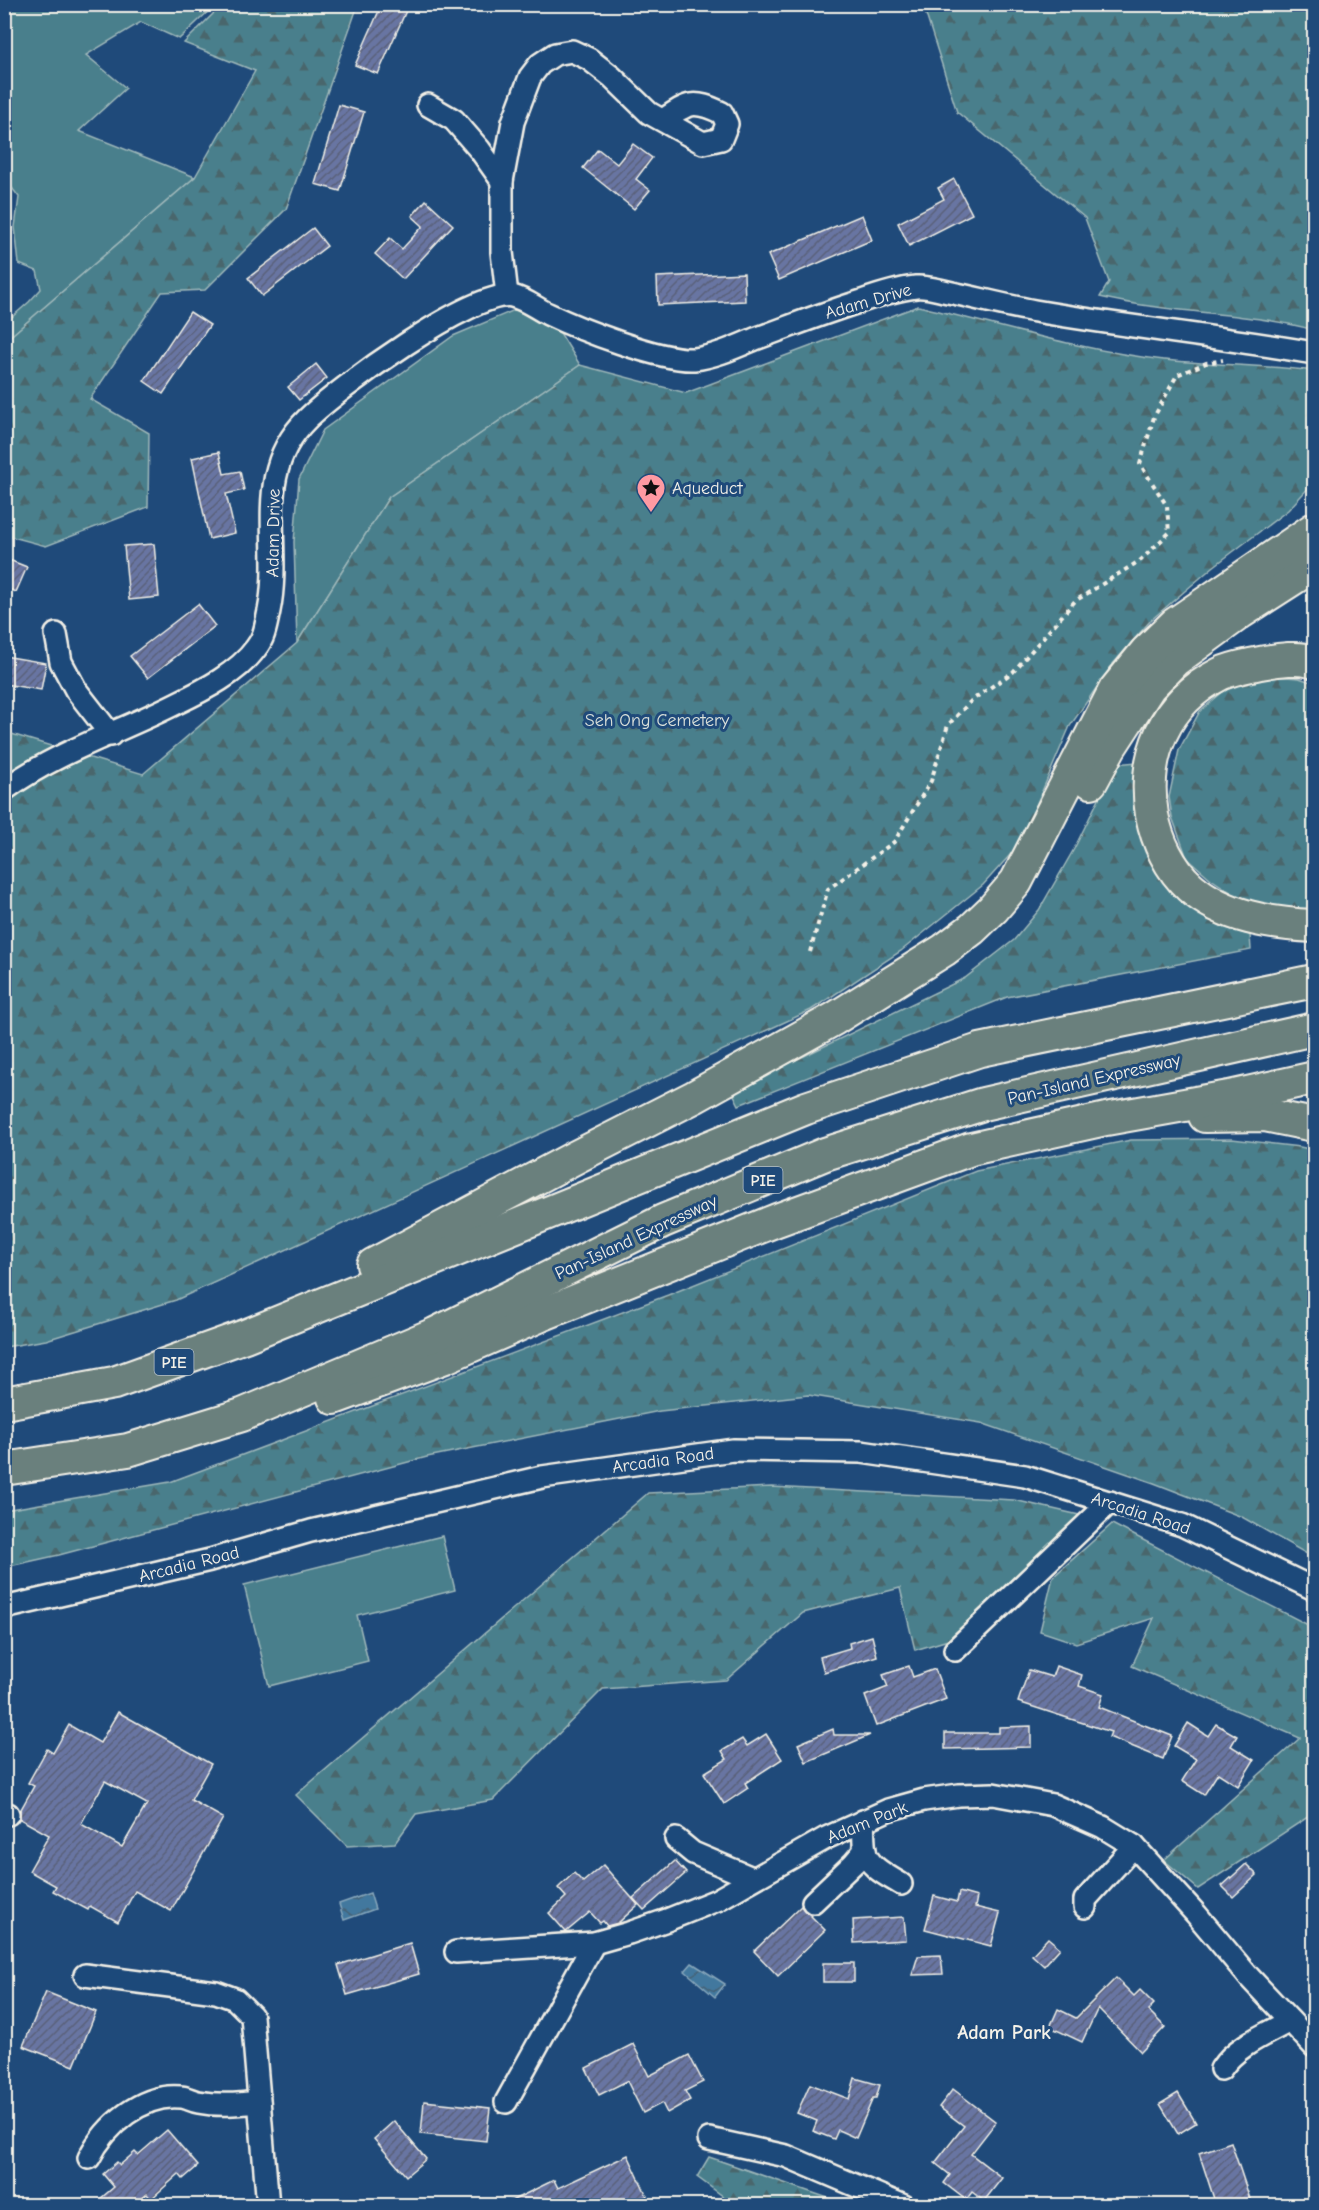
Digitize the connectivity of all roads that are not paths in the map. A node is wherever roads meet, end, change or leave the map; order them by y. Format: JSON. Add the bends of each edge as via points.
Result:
{"nodes":[{"id":1,"x":428,"y":105,"type":"dead end"},
{"id":2,"x":663,"y":120,"type":"dead end"},
{"id":3,"x":502,"y":181,"type":"junction"},
{"id":4,"x":507,"y":295,"type":"junction"},
{"id":5,"x":1314,"y":353,"type":"edge"},
{"id":6,"x":1314,"y":529,"type":"edge"},
{"id":7,"x":1314,"y":565,"type":"edge"},
{"id":8,"x":56,"y":634,"type":"dead end"},
{"id":9,"x":1314,"y":662,"type":"edge"},
{"id":10,"x":111,"y":735,"type":"junction"},
{"id":11,"x":4,"y":790,"type":"edge"},
{"id":12,"x":1016,"y":882,"type":"junction"},
{"id":13,"x":1314,"y":926,"type":"edge"},
{"id":14,"x":1314,"y":981,"type":"edge"},
{"id":15,"x":1314,"y":1029,"type":"edge"},
{"id":16,"x":1314,"y":1078,"type":"edge"},
{"id":17,"x":1106,"y":1119,"type":"junction"},
{"id":18,"x":1314,"y":1125,"type":"edge"},
{"id":19,"x":337,"y":1299,"type":"junction"},
{"id":20,"x":4,"y":1403,"type":"edge"},
{"id":21,"x":242,"y":1415,"type":"junction"},
{"id":22,"x":4,"y":1469,"type":"edge"},
{"id":23,"x":1110,"y":1502,"type":"junction"},
{"id":24,"x":1314,"y":1589,"type":"edge"},
{"id":25,"x":4,"y":1608,"type":"edge"},
{"id":26,"x":955,"y":1650,"type":"dead end"},
{"id":27,"x":863,"y":1821,"type":"junction"},
{"id":28,"x":676,"y":1839,"type":"dead end"},
{"id":29,"x":1134,"y":1846,"type":"junction"},
{"id":30,"x":864,"y":1850,"type":"junction"},
{"id":31,"x":752,"y":1878,"type":"junction"},
{"id":32,"x":901,"y":1884,"type":"dead end"},
{"id":33,"x":813,"y":1902,"type":"dead end"},
{"id":34,"x":1084,"y":1907,"type":"dead end"},
{"id":35,"x":594,"y":1943,"type":"junction"},
{"id":36,"x":456,"y":1952,"type":"dead end"},
{"id":37,"x":85,"y":1976,"type":"dead end"},
{"id":38,"x":1290,"y":2021,"type":"junction"},
{"id":39,"x":1314,"y":2046,"type":"edge"},
{"id":40,"x":1221,"y":2069,"type":"dead end"},
{"id":41,"x":259,"y":2102,"type":"junction"},
{"id":42,"x":506,"y":2102,"type":"dead end"},
{"id":43,"x":709,"y":2139,"type":"dead end"},
{"id":44,"x":89,"y":2158,"type":"dead end"},
{"id":45,"x":267,"y":2195,"type":"edge"},
{"id":46,"x":252,"y":2205,"type":"edge"},
{"id":47,"x":904,"y":2205,"type":"edge"}],
"edges":[{"from":1,"to":3,"type":"street","via":[[454,120]]},
{"from":2,"to":3,"type":"street","via":[[649,113],[589,59],[572,51],[555,54],[530,77],[513,122]]},
{"from":3,"to":4,"type":"street","via":[[502,252]]},
{"from":4,"to":5,"type":"street","name":"Adam Drive","via":[[583,328],[675,358],[697,359],[834,309],[920,286],[1034,311]]},
{"from":4,"to":10,"type":"street","name":"Adam Drive","via":[[424,331],[359,376],[297,429],[278,462],[272,489],[273,591],[265,633],[256,649],[236,669],[200,692]]},
{"from":6,"to":12,"type":"highway","via":[[1175,624],[1146,652],[1115,690]]},
{"from":7,"to":12,"type":"highway","via":[[1208,635],[1175,660],[1149,687],[1110,747],[1060,838],[1030,876]]},
{"from":8,"to":10,"type":"street","via":[[61,662],[76,690]]},
{"from":9,"to":13,"type":"highway","via":[[1286,660],[1244,666],[1201,686],[1185,699],[1161,732],[1153,751],[1149,796],[1160,844],[1190,886],[1235,914]]},
{"from":10,"to":11,"type":"street","name":"Adam Drive","via":[[71,751]]},
{"from":12,"to":19,"type":"highway","via":[[972,929],[834,1019],[745,1070],[370,1267]]},
{"from":14,"to":19,"type":"highway","number":"PIE","via":[[980,1050],[806,1108]]},
{"from":15,"to":21,"type":"highway","name":"Pan-Island Expressway","number":"PIE","via":[[983,1104],[825,1154],[663,1221],[435,1334]]},
{"from":16,"to":17,"type":"highway"},
{"from":17,"to":18,"type":"highway","via":[[1265,1115]]},
{"from":17,"to":21,"type":"highway","via":[[971,1149],[777,1220],[445,1357],[345,1394]]},
{"from":19,"to":20,"type":"highway","number":"PIE","via":[[114,1383]]},
{"from":21,"to":22,"type":"highway","name":"Pan-Island Expressway","number":"PIE","via":[[128,1450]]},
{"from":23,"to":24,"type":"street","name":"Arcadia Road","via":[[1182,1525]]},
{"from":23,"to":25,"type":"street","name":"Arcadia Road","via":[[1025,1476],[861,1452],[733,1450],[543,1477]]},
{"from":23,"to":26,"type":"street"},
{"from":27,"to":29,"type":"street","name":"Adam Park","via":[[924,1800],[993,1794],[1053,1805]]},
{"from":27,"to":30,"type":"street"},
{"from":27,"to":31,"type":"street","name":"Adam Park"},
{"from":28,"to":31,"type":"street","via":[[693,1853]]},
{"from":29,"to":34,"type":"street","via":[[1085,1900]]},
{"from":29,"to":38,"type":"street","name":"Adam Park"},
{"from":30,"to":32,"type":"street","via":[[873,1865]]},
{"from":30,"to":33,"type":"street"},
{"from":31,"to":35,"type":"street","name":"Adam Park","via":[[717,1900]]},
{"from":35,"to":36,"type":"street","name":"Adam Park"},
{"from":35,"to":42,"type":"street"},
{"from":37,"to":41,"type":"street","via":[[216,1992],[236,2000],[252,2016]]},
{"from":38,"to":39,"type":"street","name":"Adam Park"},
{"from":38,"to":40,"type":"street","via":[[1240,2049]]},
{"from":41,"to":44,"type":"street","via":[[231,2105],[181,2097],[154,2100],[111,2125]]},
{"from":41,"to":45,"type":"street"},
{"from":43,"to":47,"type":"street","via":[[786,2156]]},
{"from":45,"to":46,"type":"street"}]}
